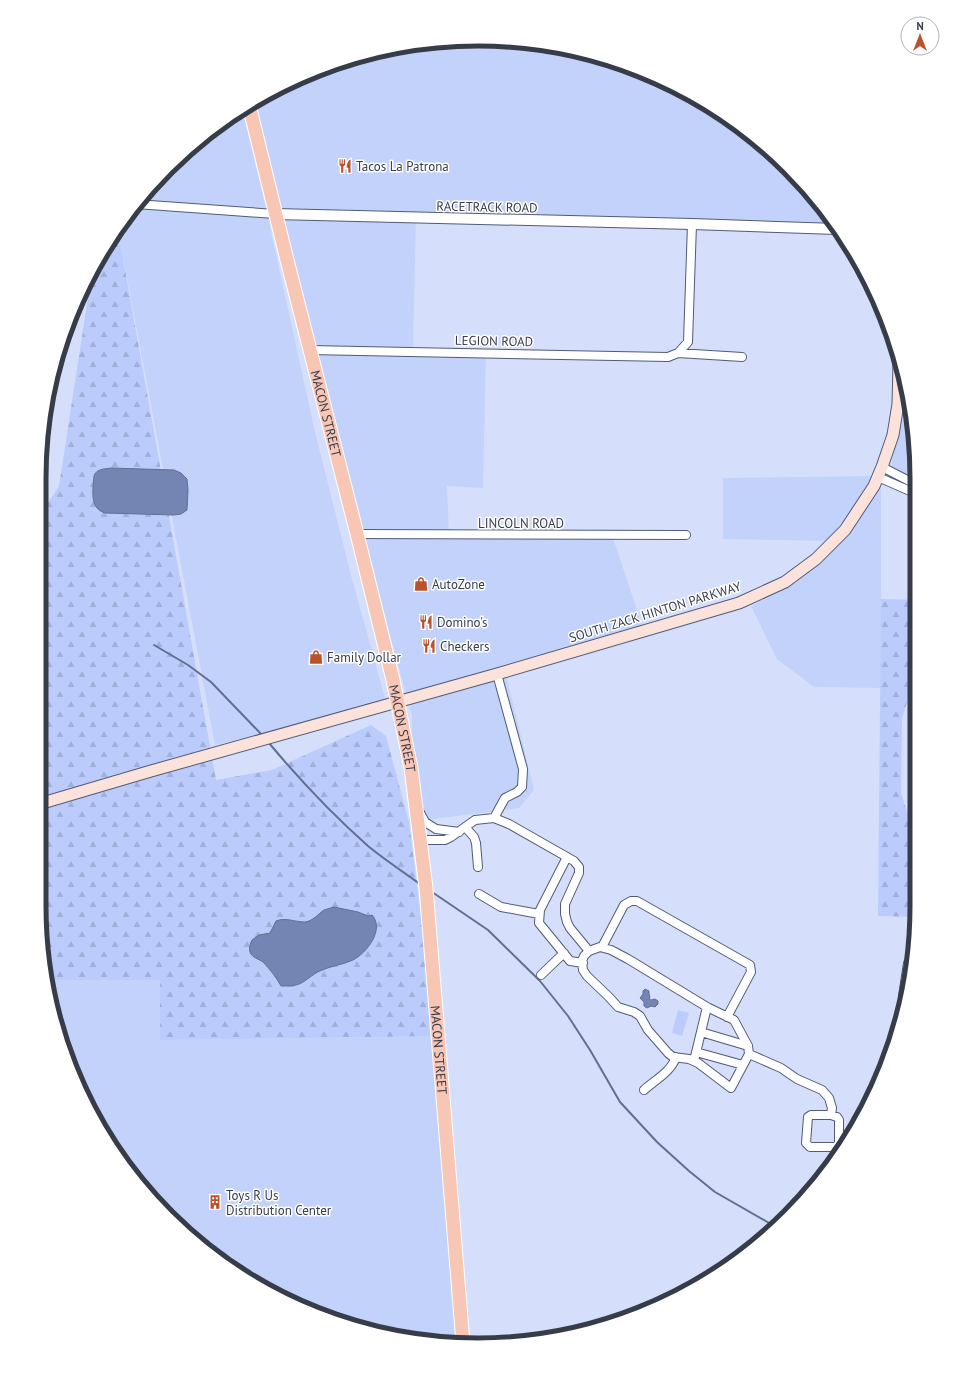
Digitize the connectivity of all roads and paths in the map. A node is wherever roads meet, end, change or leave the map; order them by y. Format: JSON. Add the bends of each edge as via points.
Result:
{"nodes":[{"id":1,"x":250,"y":111,"type":"edge"},
{"id":2,"x":144,"y":205,"type":"edge"},
{"id":3,"x":275,"y":214,"type":"junction"},
{"id":4,"x":692,"y":224,"type":"junction"},
{"id":5,"x":830,"y":228,"type":"edge"},
{"id":6,"x":309,"y":350,"type":"junction"},
{"id":7,"x":678,"y":353,"type":"junction"},
{"id":8,"x":742,"y":357,"type":"dead end"},
{"id":9,"x":899,"y":380,"type":"edge"},
{"id":10,"x":880,"y":472,"type":"junction"},
{"id":11,"x":910,"y":483,"type":"edge"},
{"id":12,"x":910,"y":490,"type":"edge"},
{"id":13,"x":357,"y":534,"type":"junction"},
{"id":14,"x":686,"y":535,"type":"dead end"},
{"id":15,"x":497,"y":674,"type":"junction"},
{"id":16,"x":398,"y":702,"type":"junction"},
{"id":17,"x":46,"y":802,"type":"edge"},
{"id":18,"x":417,"y":807,"type":"junction"},
{"id":19,"x":494,"y":818,"type":"junction"},
{"id":20,"x":462,"y":830,"type":"junction"},
{"id":21,"x":420,"y":840,"type":"junction"},
{"id":22,"x":567,"y":857,"type":"junction"},
{"id":23,"x":478,"y":867,"type":"dead end"},
{"id":24,"x":479,"y":894,"type":"dead end"},
{"id":25,"x":539,"y":914,"type":"junction"},
{"id":26,"x":602,"y":947,"type":"junction"},
{"id":27,"x":589,"y":951,"type":"junction"},
{"id":28,"x":564,"y":953,"type":"junction"},
{"id":29,"x":583,"y":963,"type":"junction"},
{"id":30,"x":541,"y":975,"type":"dead end"},
{"id":31,"x":707,"y":1007,"type":"junction"},
{"id":32,"x":727,"y":1017,"type":"junction"},
{"id":33,"x":701,"y":1032,"type":"junction"},
{"id":34,"x":749,"y":1050,"type":"junction"},
{"id":35,"x":696,"y":1052,"type":"junction"},
{"id":36,"x":676,"y":1057,"type":"junction"},
{"id":37,"x":694,"y":1061,"type":"junction"},
{"id":38,"x":743,"y":1065,"type":"junction"},
{"id":39,"x":644,"y":1090,"type":"dead end"},
{"id":40,"x":831,"y":1115,"type":"junction"},
{"id":41,"x":839,"y":1143,"type":"edge"},
{"id":42,"x":838,"y":1145,"type":"edge"},
{"id":43,"x":463,"y":1337,"type":"edge"}],
"edges":[{"from":1,"to":3,"type":"main road","name":"MACON STREET"},
{"from":2,"to":3,"type":"street","name":"RACETRACK ROAD"},
{"from":3,"to":4,"type":"street","name":"RACETRACK ROAD"},
{"from":3,"to":6,"type":"main road","name":"MACON STREET"},
{"from":4,"to":5,"type":"street","name":"RACETRACK ROAD"},
{"from":4,"to":7,"type":"street","via":[[688,342]]},
{"from":6,"to":7,"type":"street","name":"LEGION ROAD","via":[[668,356]]},
{"from":6,"to":13,"type":"main road","name":"MACON STREET"},
{"from":7,"to":8,"type":"street","name":"LEGION ROAD"},
{"from":9,"to":10,"type":"main road","name":"SOUTH ZACK HINTON PARKWAY","via":[[893,435]]},
{"from":10,"to":11,"type":"street"},
{"from":10,"to":12,"type":"street"},
{"from":10,"to":15,"type":"main road","name":"SOUTH ZACK HINTON PARKWAY","via":[[845,530],[816,558],[785,582],[739,603]]},
{"from":13,"to":14,"type":"street","name":"LINCOLN ROAD"},
{"from":13,"to":16,"type":"main road","name":"MACON STREET"},
{"from":15,"to":16,"type":"main road","name":"SOUTH ZACK HINTON PARKWAY"},
{"from":15,"to":19,"type":"street","via":[[523,769],[522,786],[517,792],[504,798]]},
{"from":16,"to":17,"type":"main road","name":"SOUTH ZACK HINTON PARKWAY"},
{"from":16,"to":18,"type":"main road","name":"MACON STREET"},
{"from":18,"to":20,"type":"street","via":[[430,826],[443,831]]},
{"from":18,"to":21,"type":"main road","name":"MACON STREET"},
{"from":19,"to":20,"type":"street","via":[[475,820]]},
{"from":19,"to":22,"type":"street"},
{"from":20,"to":21,"type":"street","via":[[445,840]]},
{"from":20,"to":23,"type":"street","via":[[474,837]]},
{"from":21,"to":43,"type":"main road","name":"MACON STREET"},
{"from":22,"to":25,"type":"street"},
{"from":22,"to":27,"type":"street","via":[[579,867],[580,873],[565,904],[565,914],[570,928]]},
{"from":24,"to":25,"type":"street","via":[[501,907]]},
{"from":25,"to":28,"type":"street","via":[[539,923]]},
{"from":26,"to":27,"type":"street"},
{"from":26,"to":31,"type":"street","via":[[628,959]]},
{"from":26,"to":32,"type":"street","via":[[624,905],[637,901],[750,965],[751,972]]},
{"from":27,"to":29,"type":"street","via":[[584,956]]},
{"from":28,"to":29,"type":"street","via":[[570,961]]},
{"from":28,"to":30,"type":"street"},
{"from":29,"to":36,"type":"street","via":[[583,970],[614,1004],[640,1016],[648,1030],[668,1053]]},
{"from":31,"to":32,"type":"street"},
{"from":31,"to":33,"type":"street"},
{"from":32,"to":34,"type":"street","via":[[734,1020]]},
{"from":33,"to":34,"type":"street"},
{"from":33,"to":35,"type":"street"},
{"from":34,"to":38,"type":"street"},
{"from":34,"to":40,"type":"street","via":[[797,1079],[822,1090],[832,1108]]},
{"from":35,"to":37,"type":"street"},
{"from":35,"to":38,"type":"street"},
{"from":36,"to":37,"type":"street"},
{"from":36,"to":39,"type":"street","via":[[667,1071]]},
{"from":37,"to":38,"type":"street","via":[[731,1088]]},
{"from":40,"to":41,"type":"street","via":[[839,1120]]},
{"from":40,"to":42,"type":"street","via":[[808,1117],[806,1143],[810,1147]]}]}
